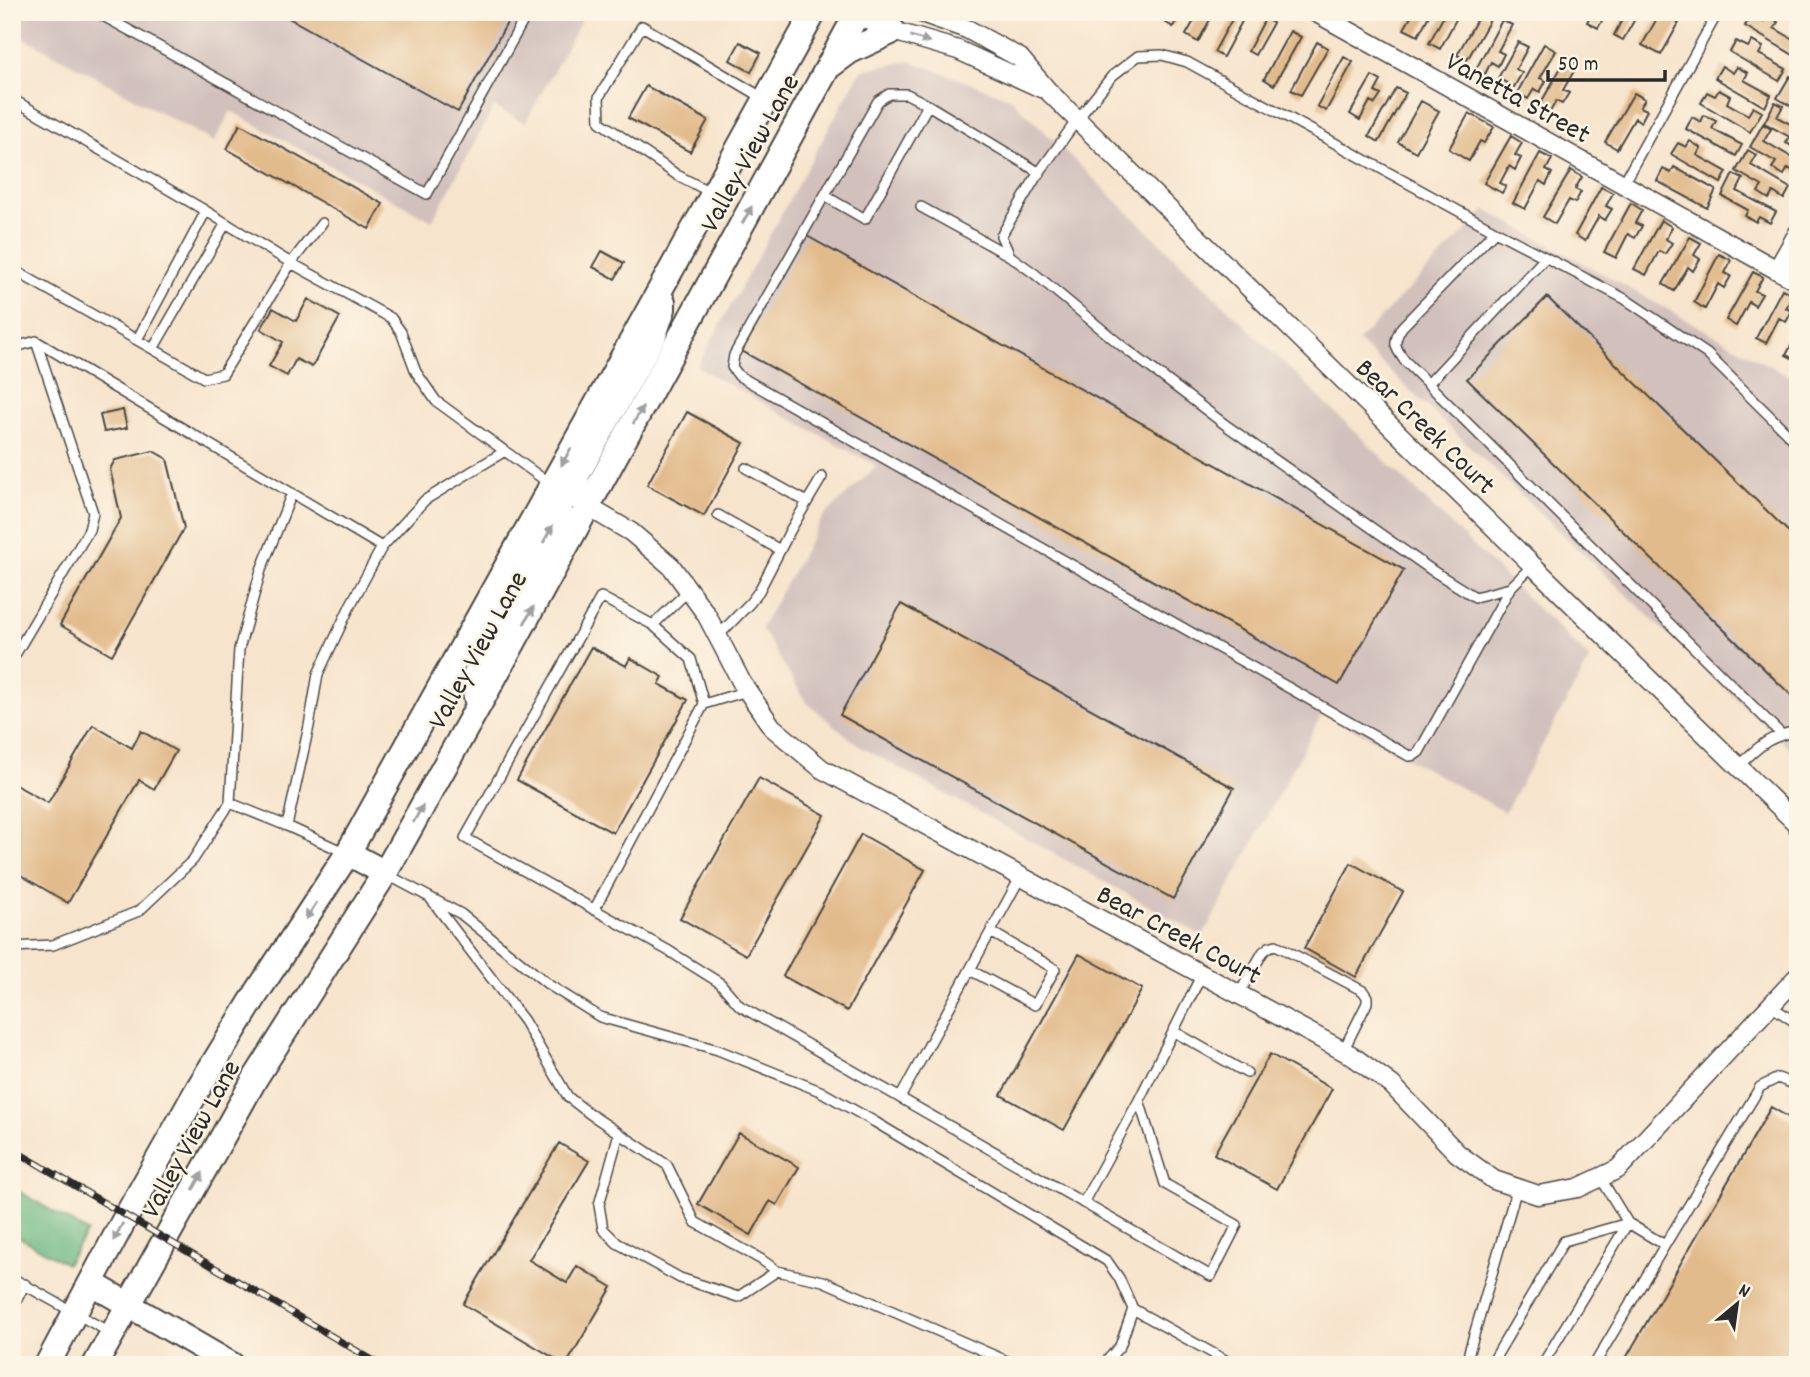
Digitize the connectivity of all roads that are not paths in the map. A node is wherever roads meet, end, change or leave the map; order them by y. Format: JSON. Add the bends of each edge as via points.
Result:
{"nodes":[{"id":1,"x":96,"y":12,"type":"edge"},
{"id":2,"x":528,"y":12,"type":"edge"},
{"id":3,"x":814,"y":12,"type":"edge"},
{"id":4,"x":919,"y":12,"type":"edge"},
{"id":5,"x":1315,"y":12,"type":"edge"},
{"id":6,"x":1718,"y":12,"type":"edge"},
{"id":7,"x":856,"y":13,"type":"edge"},
{"id":8,"x":893,"y":31,"type":"junction"},
{"id":9,"x":827,"y":68,"type":"junction"},
{"id":10,"x":1048,"y":91,"type":"junction"},
{"id":11,"x":12,"y":99,"type":"edge"},
{"id":12,"x":765,"y":100,"type":"junction"},
{"id":13,"x":928,"y":104,"type":"junction"},
{"id":14,"x":1077,"y":120,"type":"junction"},
{"id":15,"x":1040,"y":173,"type":"junction"},
{"id":16,"x":1623,"y":184,"type":"junction"},
{"id":17,"x":713,"y":193,"type":"junction"},
{"id":18,"x":825,"y":196,"type":"junction"},
{"id":19,"x":921,"y":207,"type":"dead end"},
{"id":20,"x":206,"y":211,"type":"junction"},
{"id":21,"x":226,"y":223,"type":"junction"},
{"id":22,"x":322,"y":223,"type":"dead end"},
{"id":23,"x":1494,"y":231,"type":"junction"},
{"id":24,"x":1798,"y":233,"type":"edge"},
{"id":25,"x":1010,"y":256,"type":"junction"},
{"id":26,"x":1545,"y":258,"type":"junction"},
{"id":27,"x":290,"y":263,"type":"junction"},
{"id":28,"x":12,"y":269,"type":"edge"},
{"id":29,"x":1777,"y":270,"type":"junction"},
{"id":30,"x":1798,"y":281,"type":"edge"},
{"id":31,"x":663,"y":284,"type":"junction"},
{"id":32,"x":137,"y":340,"type":"junction"},
{"id":33,"x":36,"y":341,"type":"junction"},
{"id":34,"x":12,"y":348,"type":"edge"},
{"id":35,"x":153,"y":349,"type":"junction"},
{"id":36,"x":1427,"y":384,"type":"junction"},
{"id":37,"x":1798,"y":444,"type":"edge"},
{"id":38,"x":505,"y":451,"type":"junction"},
{"id":39,"x":746,"y":468,"type":"dead end"},
{"id":40,"x":822,"y":477,"type":"dead end"},
{"id":41,"x":551,"y":485,"type":"junction"},
{"id":42,"x":292,"y":493,"type":"junction"},
{"id":43,"x":807,"y":502,"type":"junction"},
{"id":44,"x":588,"y":507,"type":"junction"},
{"id":45,"x":718,"y":515,"type":"dead end"},
{"id":46,"x":382,"y":547,"type":"junction"},
{"id":47,"x":780,"y":550,"type":"junction"},
{"id":48,"x":1533,"y":565,"type":"junction"},
{"id":49,"x":1510,"y":588,"type":"junction"},
{"id":50,"x":689,"y":590,"type":"junction"},
{"id":51,"x":653,"y":625,"type":"junction"},
{"id":52,"x":718,"y":636,"type":"junction"},
{"id":53,"x":12,"y":660,"type":"edge"},
{"id":54,"x":747,"y":691,"type":"junction"},
{"id":55,"x":704,"y":704,"type":"junction"},
{"id":56,"x":478,"y":706,"type":"junction"},
{"id":57,"x":1798,"y":731,"type":"edge"},
{"id":58,"x":1781,"y":734,"type":"junction"},
{"id":59,"x":1738,"y":766,"type":"junction"},
{"id":60,"x":230,"y":803,"type":"junction"},
{"id":61,"x":287,"y":827,"type":"junction"},
{"id":62,"x":1798,"y":827,"type":"edge"},
{"id":63,"x":348,"y":853,"type":"junction"},
{"id":64,"x":385,"y":873,"type":"junction"},
{"id":65,"x":1021,"y":876,"type":"junction"},
{"id":66,"x":427,"y":895,"type":"junction"},
{"id":67,"x":594,"y":910,"type":"junction"},
{"id":68,"x":991,"y":932,"type":"junction"},
{"id":69,"x":12,"y":947,"type":"edge"},
{"id":70,"x":970,"y":970,"type":"junction"},
{"id":71,"x":1202,"y":974,"type":"junction"},
{"id":72,"x":1798,"y":976,"type":"edge"},
{"id":73,"x":1239,"y":994,"type":"junction"},
{"id":74,"x":1771,"y":1006,"type":"junction"},
{"id":75,"x":1798,"y":1024,"type":"edge"},
{"id":76,"x":1173,"y":1031,"type":"junction"},
{"id":77,"x":1343,"y":1051,"type":"junction"},
{"id":78,"x":1247,"y":1073,"type":"dead end"},
{"id":79,"x":1798,"y":1086,"type":"edge"},
{"id":80,"x":900,"y":1098,"type":"junction"},
{"id":81,"x":1139,"y":1100,"type":"junction"},
{"id":82,"x":619,"y":1133,"type":"junction"},
{"id":83,"x":1600,"y":1177,"type":"junction"},
{"id":84,"x":1517,"y":1188,"type":"junction"},
{"id":85,"x":1083,"y":1203,"type":"junction"},
{"id":86,"x":1628,"y":1223,"type":"junction"},
{"id":87,"x":1665,"y":1245,"type":"junction"},
{"id":88,"x":777,"y":1272,"type":"junction"},
{"id":89,"x":12,"y":1278,"type":"edge"},
{"id":90,"x":92,"y":1283,"type":"junction"},
{"id":91,"x":25,"y":1284,"type":"junction"},
{"id":92,"x":128,"y":1304,"type":"junction"},
{"id":93,"x":12,"y":1308,"type":"edge"},
{"id":94,"x":1133,"y":1308,"type":"junction"},
{"id":95,"x":75,"y":1313,"type":"junction"},
{"id":96,"x":112,"y":1334,"type":"junction"},
{"id":97,"x":47,"y":1365,"type":"edge"},
{"id":98,"x":96,"y":1365,"type":"edge"},
{"id":99,"x":232,"y":1365,"type":"edge"},
{"id":100,"x":1016,"y":1365,"type":"edge"},
{"id":101,"x":1103,"y":1365,"type":"edge"},
{"id":102,"x":1234,"y":1365,"type":"edge"},
{"id":103,"x":1469,"y":1365,"type":"edge"},
{"id":104,"x":1495,"y":1365,"type":"edge"},
{"id":105,"x":1542,"y":1365,"type":"edge"},
{"id":106,"x":1594,"y":1365,"type":"edge"}],
"edges":[{"from":1,"to":2,"type":"lane","via":[[427,194]]},
{"from":3,"to":12,"type":"main road","name":"Valley View Lane"},
{"from":4,"to":10,"type":"street","name":"Bear Creek Court","via":[[967,29],[1020,58]]},
{"from":5,"to":16,"type":"street","name":"Vanetta Street"},
{"from":6,"to":16,"type":"lane"},
{"from":7,"to":8,"type":"street","name":"Bear Creek Court"},
{"from":7,"to":9,"type":"main road","name":"Valley View Lane"},
{"from":8,"to":9,"type":"main road","via":[[850,51]]},
{"from":8,"to":10,"type":"street","name":"Bear Creek Court","one_way":true,"via":[[958,50]]},
{"from":44,"to":9,"type":"main road","name":"Valley View Lane","one_way":true},
{"from":10,"to":14,"type":"street","name":"Bear Creek Court"},
{"from":11,"to":20,"type":"lane"},
{"from":12,"to":17,"type":"main road","name":"Valley View Lane"},
{"from":12,"to":17,"type":"lane","via":[[642,26],[599,97],[600,122],[677,175]]},
{"from":13,"to":15,"type":"lane"},
{"from":13,"to":18,"type":"lane","via":[[907,94],[889,94],[878,101]]},
{"from":13,"to":18,"type":"lane","via":[[865,219]]},
{"from":14,"to":15,"type":"lane"},
{"from":14,"to":23,"type":"lane","via":[[1121,69],[1138,56],[1162,55],[1187,62]]},
{"from":14,"to":48,"type":"street","name":"Bear Creek Court"},
{"from":15,"to":25,"type":"lane","via":[[1001,236]]},
{"from":16,"to":29,"type":"street","name":"Vanetta Street"},
{"from":17,"to":31,"type":"main road","name":"Valley View Lane"},
{"from":18,"to":49,"type":"lane","via":[[734,355],[732,367],[739,376],[1409,756],[1419,752]]},
{"from":19,"to":25,"type":"lane"},
{"from":20,"to":21,"type":"lane"},
{"from":20,"to":32,"type":"lane"},
{"from":21,"to":27,"type":"lane"},
{"from":21,"to":35,"type":"lane"},
{"from":22,"to":27,"type":"lane"},
{"from":23,"to":26,"type":"lane"},
{"from":23,"to":36,"type":"lane","via":[[1396,337],[1396,349]]},
{"from":24,"to":29,"type":"street"},
{"from":25,"to":49,"type":"lane","via":[[1227,426],[1433,571],[1475,597]]},
{"from":26,"to":36,"type":"lane"},
{"from":26,"to":37,"type":"lane","via":[[1625,299],[1707,354]]},
{"from":27,"to":35,"type":"lane","via":[[223,374],[204,378]]},
{"from":27,"to":38,"type":"lane","via":[[391,318],[416,372],[436,401]]},
{"from":28,"to":32,"type":"lane"},
{"from":29,"to":30,"type":"street","name":"Vanetta Street"},
{"from":31,"to":41,"type":"main road","name":"Valley View Lane","one_way":true},
{"from":31,"to":44,"type":"main road","via":[[663,309],[654,335],[577,475],[574,491]]},
{"from":32,"to":35,"type":"lane"},
{"from":33,"to":34,"type":"lane"},
{"from":33,"to":42,"type":"lane"},
{"from":33,"to":53,"type":"lane","via":[[93,513],[89,530]]},
{"from":36,"to":58,"type":"lane"},
{"from":38,"to":41,"type":"lane"},
{"from":38,"to":46,"type":"lane","via":[[425,500]]},
{"from":39,"to":43,"type":"lane"},
{"from":40,"to":43,"type":"lane"},
{"from":41,"to":44,"type":"street","name":"Bear Creek Court"},
{"from":56,"to":41,"type":"main road","one_way":true,"via":[[473,682],[481,658],[559,515],[561,501]]},
{"from":41,"to":63,"type":"main road","name":"Valley View Lane"},
{"from":42,"to":46,"type":"lane"},
{"from":42,"to":60,"type":"lane","via":[[261,570],[239,649]]},
{"from":43,"to":47,"type":"lane"},
{"from":44,"to":50,"type":"street","name":"Bear Creek Court","via":[[631,532],[671,566]]},
{"from":56,"to":44,"type":"main road","name":"Valley View Lane","one_way":true},
{"from":45,"to":47,"type":"lane"},
{"from":46,"to":61,"type":"lane","via":[[318,674]]},
{"from":47,"to":52,"type":"lane","via":[[759,591]]},
{"from":48,"to":49,"type":"lane"},
{"from":48,"to":59,"type":"street","name":"Bear Creek Court"},
{"from":50,"to":51,"type":"lane"},
{"from":50,"to":52,"type":"street","name":"Bear Creek Court"},
{"from":51,"to":55,"type":"lane","via":[[691,659]]},
{"from":51,"to":67,"type":"lane","via":[[601,597],[464,838]]},
{"from":52,"to":54,"type":"street","name":"Bear Creek Court"},
{"from":54,"to":55,"type":"lane"},
{"from":54,"to":65,"type":"street","name":"Bear Creek Court","via":[[772,727],[822,769]]},
{"from":55,"to":67,"type":"lane"},
{"from":64,"to":56,"type":"main road","name":"Valley View Lane","one_way":true},
{"from":57,"to":58,"type":"lane"},
{"from":58,"to":59,"type":"lane","via":[[1765,741]]},
{"from":59,"to":62,"type":"street","name":"Bear Creek Court"},
{"from":60,"to":61,"type":"lane"},
{"from":60,"to":69,"type":"lane","via":[[193,860],[139,911],[53,945]]},
{"from":61,"to":63,"type":"lane"},
{"from":63,"to":64,"type":"main road"},
{"from":63,"to":90,"type":"main road","name":"Valley View Lane","one_way":true,"via":[[199,1087]]},
{"from":64,"to":66,"type":"lane"},
{"from":92,"to":64,"type":"main road","name":"Valley View Lane","one_way":true,"via":[[256,1077]]},
{"from":65,"to":68,"type":"lane"},
{"from":65,"to":71,"type":"street","name":"Bear Creek Court"},
{"from":66,"to":82,"type":"lane","via":[[524,1021],[568,1097]]},
{"from":66,"to":94,"type":"lane","via":[[461,914],[549,985],[600,1017],[762,1066],[875,1122],[1107,1261]]},
{"from":67,"to":80,"type":"lane","via":[[720,983],[740,1006]]},
{"from":68,"to":70,"type":"lane"},
{"from":68,"to":70,"type":"lane","via":[[1055,969],[1042,993],[1035,1005]]},
{"from":70,"to":80,"type":"lane"},
{"from":71,"to":73,"type":"street","name":"Bear Creek Court"},
{"from":71,"to":76,"type":"lane"},
{"from":72,"to":74,"type":"street","name":"Bear Creek Court"},
{"from":73,"to":77,"type":"street","name":"Bear Creek Court"},
{"from":73,"to":77,"type":"lane","via":[[1263,952],[1276,945],[1363,991],[1367,1003]]},
{"from":74,"to":75,"type":"lane"},
{"from":74,"to":83,"type":"street","name":"Bear Creek Court","via":[[1618,1169]]},
{"from":76,"to":78,"type":"lane"},
{"from":76,"to":81,"type":"lane"},
{"from":77,"to":84,"type":"street","name":"Bear Creek Court","via":[[1392,1085],[1457,1153],[1494,1180]]},
{"from":79,"to":87,"type":"lane","via":[[1778,1078],[1760,1087]]},
{"from":80,"to":85,"type":"lane"},
{"from":81,"to":85,"type":"lane"},
{"from":81,"to":85,"type":"lane","via":[[1165,1184],[1237,1225],[1211,1276]]},
{"from":82,"to":88,"type":"lane","via":[[667,1165],[695,1222]]},
{"from":82,"to":88,"type":"lane","via":[[599,1205],[603,1229],[617,1243],[680,1278],[738,1297]]},
{"from":83,"to":84,"type":"street","name":"Bear Creek Court","via":[[1578,1188],[1538,1195]]},
{"from":83,"to":86,"type":"lane"},
{"from":84,"to":103,"type":"lane"},
{"from":86,"to":87,"type":"lane"},
{"from":86,"to":104,"type":"lane","via":[[1563,1241],[1492,1363]]},
{"from":86,"to":105,"type":"lane"},
{"from":87,"to":106,"type":"lane"},
{"from":88,"to":100,"type":"lane","via":[[823,1281]]},
{"from":89,"to":91,"type":"lane"},
{"from":90,"to":92,"type":"main road"},
{"from":90,"to":95,"type":"main road","name":"Valley View Lane"},
{"from":91,"to":93,"type":"lane"},
{"from":91,"to":95,"type":"lane"},
{"from":92,"to":96,"type":"main road","name":"Valley View Lane"},
{"from":92,"to":99,"type":"main road"},
{"from":94,"to":101,"type":"lane","via":[[1120,1346]]},
{"from":94,"to":102,"type":"lane"},
{"from":95,"to":96,"type":"lane"},
{"from":95,"to":97,"type":"main road","name":"Valley View Lane"},
{"from":96,"to":98,"type":"main road","name":"Valley View Lane"}]}
